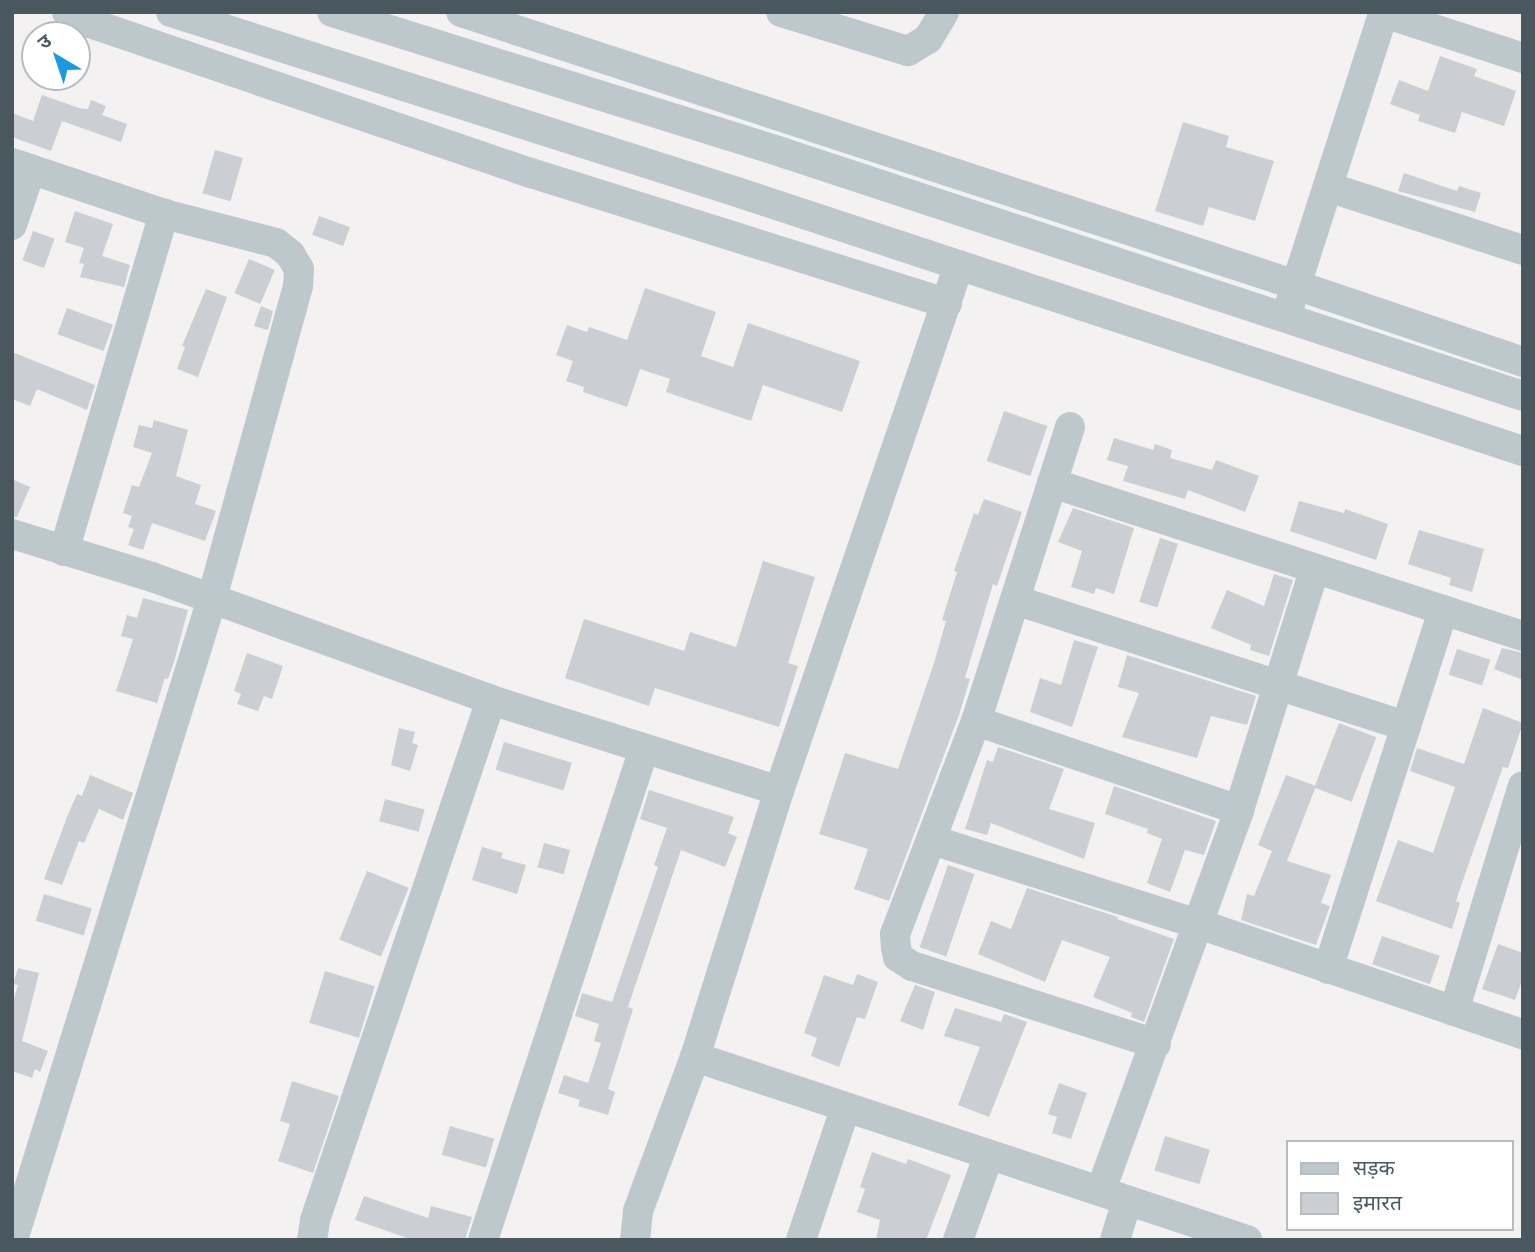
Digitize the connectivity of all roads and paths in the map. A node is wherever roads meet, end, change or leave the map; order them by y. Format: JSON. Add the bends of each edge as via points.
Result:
{"nodes":[{"id":1,"x":67,"y":12,"type":"edge"},
{"id":2,"x":171,"y":12,"type":"edge"},
{"id":3,"x":332,"y":12,"type":"edge"},
{"id":4,"x":461,"y":12,"type":"edge"},
{"id":5,"x":781,"y":12,"type":"edge"},
{"id":6,"x":944,"y":12,"type":"edge"},
{"id":7,"x":1384,"y":13,"type":"edge"},
{"id":8,"x":542,"y":24,"type":"edge"},
{"id":9,"x":1523,"y":58,"type":"edge"},
{"id":10,"x":21,"y":166,"type":"edge"},
{"id":11,"x":963,"y":178,"type":"junction"},
{"id":12,"x":1328,"y":187,"type":"junction"},
{"id":13,"x":953,"y":209,"type":"junction"},
{"id":14,"x":164,"y":214,"type":"junction"},
{"id":15,"x":12,"y":225,"type":"edge"},
{"id":16,"x":1523,"y":250,"type":"edge"},
{"id":17,"x":959,"y":265,"type":"junction"},
{"id":18,"x":1296,"y":285,"type":"junction"},
{"id":19,"x":947,"y":303,"type":"junction"},
{"id":20,"x":1286,"y":318,"type":"junction"},
{"id":21,"x":1523,"y":362,"type":"edge"},
{"id":22,"x":1523,"y":396,"type":"edge"},
{"id":23,"x":1070,"y":427,"type":"dead end"},
{"id":24,"x":1523,"y":451,"type":"edge"},
{"id":25,"x":1052,"y":483,"type":"junction"},
{"id":26,"x":12,"y":534,"type":"edge"},
{"id":27,"x":64,"y":551,"type":"junction"},
{"id":28,"x":1314,"y":570,"type":"junction"},
{"id":29,"x":212,"y":599,"type":"junction"},
{"id":30,"x":1014,"y":600,"type":"junction"},
{"id":31,"x":1443,"y":610,"type":"junction"},
{"id":32,"x":1523,"y":636,"type":"edge"},
{"id":33,"x":1278,"y":683,"type":"junction"},
{"id":34,"x":491,"y":700,"type":"junction"},
{"id":35,"x":976,"y":720,"type":"junction"},
{"id":36,"x":1406,"y":726,"type":"junction"},
{"id":37,"x":644,"y":749,"type":"junction"},
{"id":38,"x":1523,"y":786,"type":"edge"},
{"id":39,"x":779,"y":791,"type":"junction"},
{"id":40,"x":1239,"y":810,"type":"junction"},
{"id":41,"x":932,"y":840,"type":"junction"},
{"id":42,"x":1199,"y":925,"type":"junction"},
{"id":43,"x":1328,"y":969,"type":"junction"},
{"id":44,"x":1454,"y":1011,"type":"junction"},
{"id":45,"x":1523,"y":1034,"type":"edge"},
{"id":46,"x":1156,"y":1044,"type":"junction"},
{"id":47,"x":695,"y":1057,"type":"junction"},
{"id":48,"x":845,"y":1109,"type":"junction"},
{"id":49,"x":989,"y":1155,"type":"junction"},
{"id":50,"x":1114,"y":1196,"type":"junction"},
{"id":51,"x":13,"y":1240,"type":"edge"},
{"id":52,"x":312,"y":1240,"type":"edge"},
{"id":53,"x":483,"y":1240,"type":"edge"},
{"id":54,"x":635,"y":1240,"type":"edge"},
{"id":55,"x":801,"y":1240,"type":"edge"},
{"id":56,"x":958,"y":1240,"type":"edge"},
{"id":57,"x":1115,"y":1240,"type":"edge"},
{"id":58,"x":1247,"y":1240,"type":"edge"}],
"edges":[{"from":1,"to":19,"type":"street","via":[[531,173]]},
{"from":2,"to":17,"type":"street"},
{"from":3,"to":13,"type":"street"},
{"from":4,"to":8,"type":"street"},
{"from":5,"to":6,"type":"street","via":[[908,51],[928,39]]},
{"from":7,"to":9,"type":"street"},
{"from":7,"to":12,"type":"street"},
{"from":8,"to":11,"type":"street"},
{"from":10,"to":14,"type":"street"},
{"from":10,"to":15,"type":"street"},
{"from":11,"to":13,"type":"street"},
{"from":11,"to":18,"type":"street"},
{"from":12,"to":16,"type":"street"},
{"from":12,"to":18,"type":"street"},
{"from":13,"to":20,"type":"street"},
{"from":14,"to":27,"type":"street"},
{"from":14,"to":29,"type":"street","via":[[276,243],[299,269]]},
{"from":17,"to":19,"type":"street"},
{"from":17,"to":24,"type":"street"},
{"from":18,"to":20,"type":"street"},
{"from":18,"to":21,"type":"street"},
{"from":19,"to":39,"type":"street"},
{"from":20,"to":22,"type":"street"},
{"from":23,"to":25,"type":"street"},
{"from":25,"to":28,"type":"street"},
{"from":25,"to":30,"type":"street"},
{"from":26,"to":27,"type":"street"},
{"from":27,"to":29,"type":"street"},
{"from":28,"to":31,"type":"street"},
{"from":28,"to":33,"type":"street"},
{"from":29,"to":34,"type":"street"},
{"from":29,"to":51,"type":"street"},
{"from":30,"to":33,"type":"street"},
{"from":30,"to":35,"type":"street"},
{"from":31,"to":32,"type":"street"},
{"from":31,"to":36,"type":"street"},
{"from":33,"to":36,"type":"street"},
{"from":33,"to":40,"type":"street"},
{"from":34,"to":37,"type":"street"},
{"from":34,"to":52,"type":"street"},
{"from":35,"to":40,"type":"street"},
{"from":35,"to":41,"type":"street"},
{"from":36,"to":43,"type":"street"},
{"from":37,"to":39,"type":"street"},
{"from":37,"to":53,"type":"street"},
{"from":38,"to":44,"type":"street"},
{"from":39,"to":47,"type":"street"},
{"from":40,"to":42,"type":"street"},
{"from":41,"to":42,"type":"street"},
{"from":41,"to":46,"type":"street","via":[[895,934],[903,962]]},
{"from":42,"to":43,"type":"street"},
{"from":42,"to":46,"type":"street"},
{"from":43,"to":44,"type":"street"},
{"from":44,"to":45,"type":"street"},
{"from":46,"to":50,"type":"street"},
{"from":47,"to":48,"type":"street"},
{"from":47,"to":54,"type":"street","via":[[638,1211]]},
{"from":48,"to":49,"type":"street"},
{"from":48,"to":55,"type":"street"},
{"from":49,"to":50,"type":"street"},
{"from":49,"to":56,"type":"street"},
{"from":50,"to":57,"type":"street"},
{"from":50,"to":58,"type":"street"}]}
